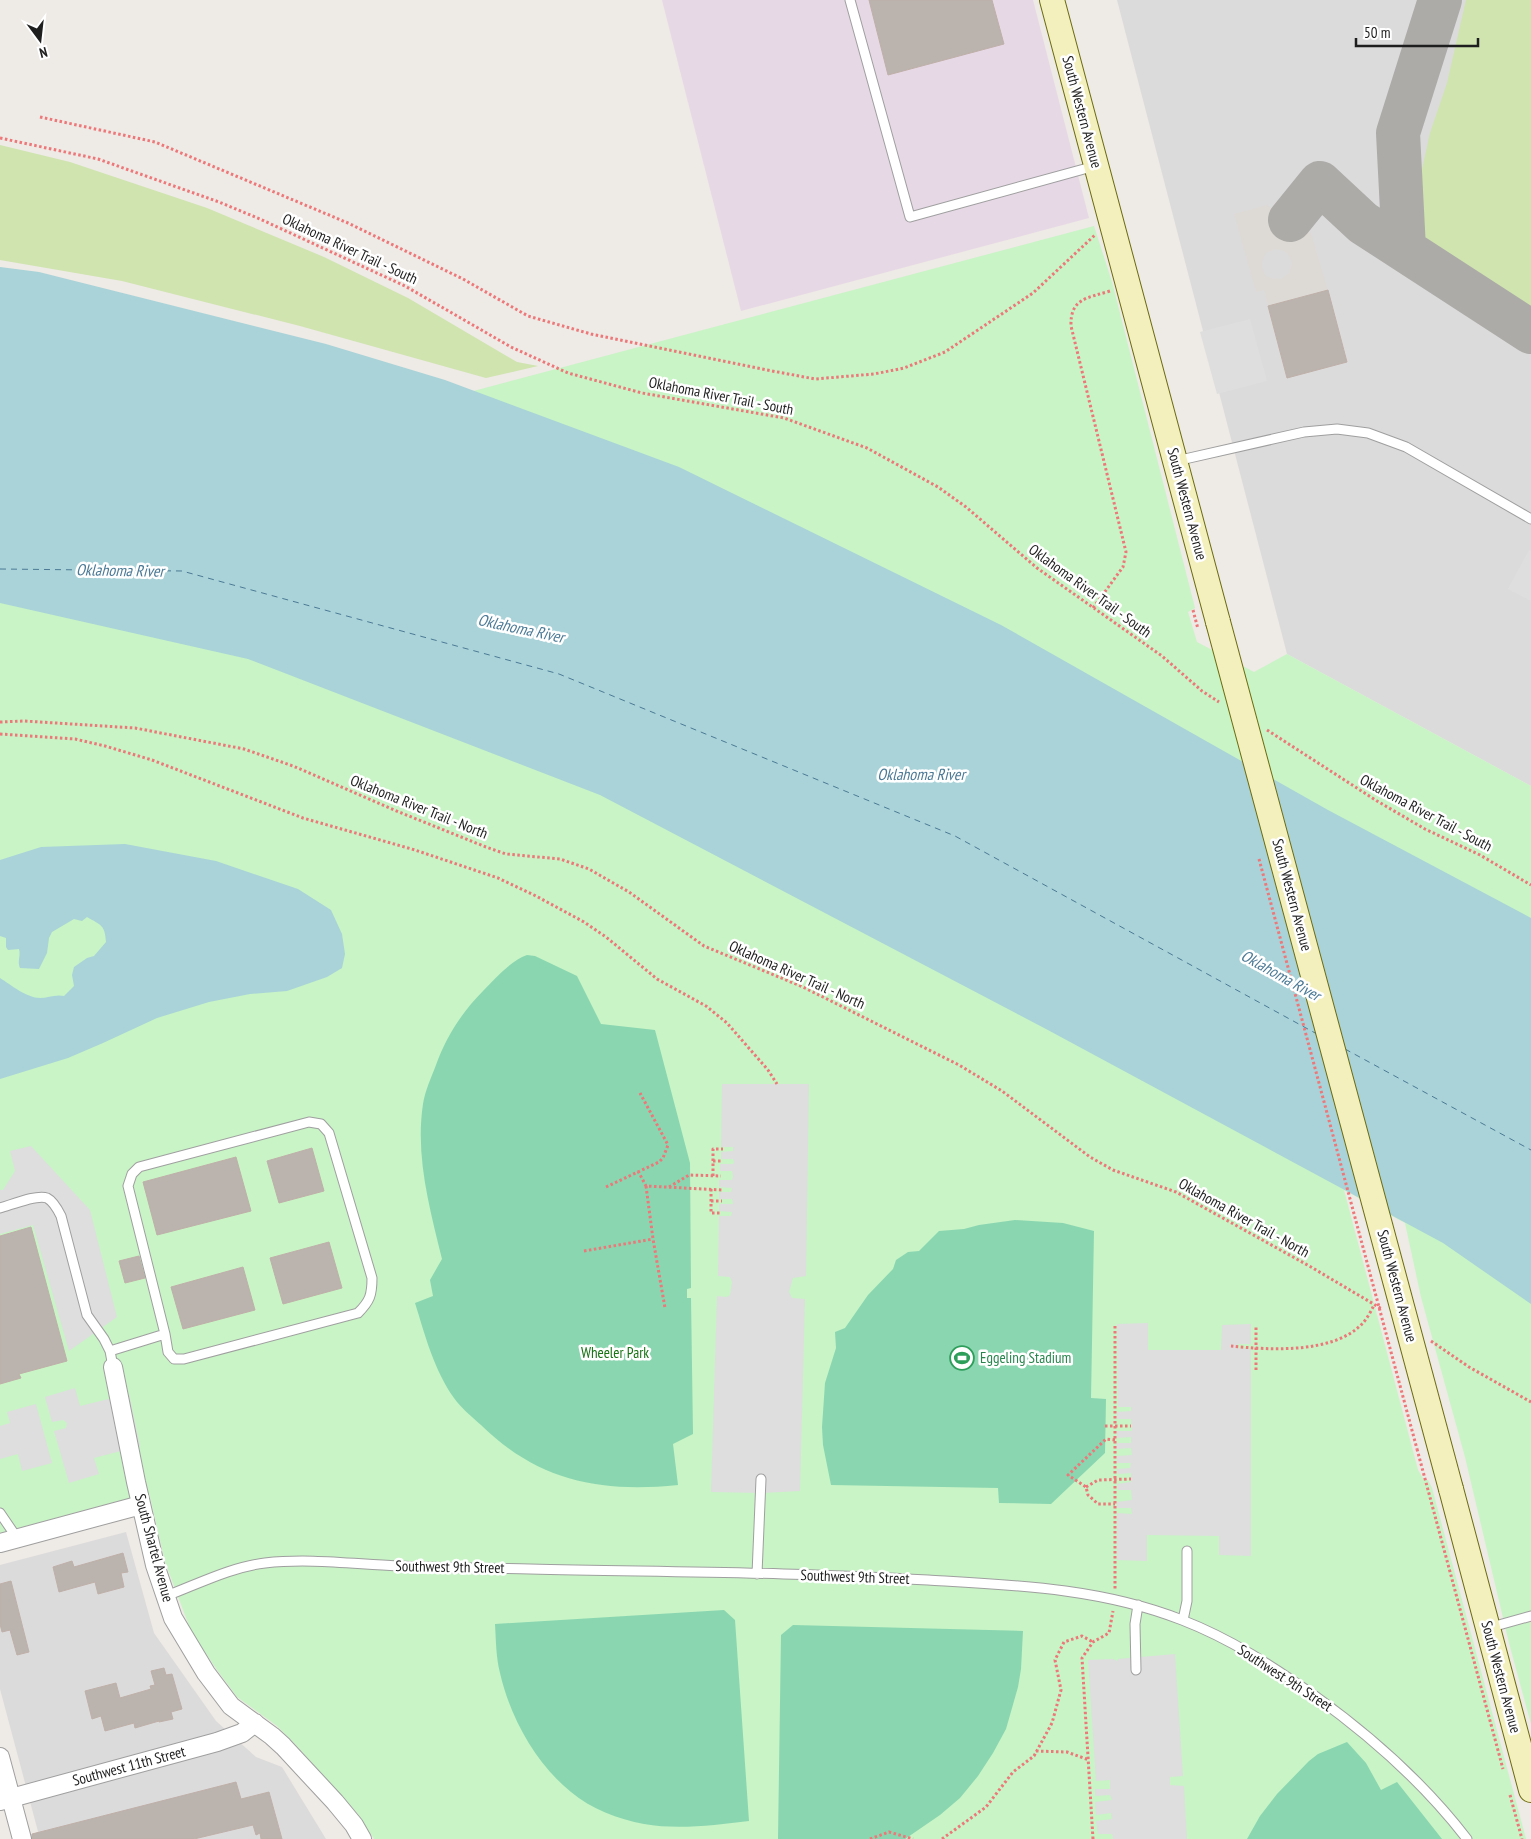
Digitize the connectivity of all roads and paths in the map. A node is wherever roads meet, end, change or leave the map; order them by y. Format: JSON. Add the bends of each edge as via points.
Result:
{"nodes":[{"id":1,"x":850,"y":0,"type":"edge"},
{"id":2,"x":1052,"y":0,"type":"edge"},
{"id":3,"x":40,"y":117,"type":"dead end"},
{"id":4,"x":0,"y":138,"type":"edge"},
{"id":5,"x":1096,"y":165,"type":"junction"},
{"id":6,"x":1111,"y":220,"type":"junction"},
{"id":7,"x":1113,"y":300,"type":"dead end"},
{"id":8,"x":1175,"y":461,"type":"junction"},
{"id":9,"x":1531,"y":519,"type":"edge"},
{"id":10,"x":1191,"y":602,"type":"dead end"},
{"id":11,"x":1093,"y":608,"type":"junction"},
{"id":12,"x":1208,"y":626,"type":"junction"},
{"id":13,"x":1216,"y":696,"type":"dead end"},
{"id":14,"x":1218,"y":706,"type":"dead end"},
{"id":15,"x":1227,"y":707,"type":"dead end"},
{"id":16,"x":0,"y":722,"type":"edge"},
{"id":17,"x":1266,"y":730,"type":"dead end"},
{"id":18,"x":0,"y":734,"type":"edge"},
{"id":19,"x":1257,"y":849,"type":"dead end"},
{"id":20,"x":1531,"y":886,"type":"edge"},
{"id":21,"x":777,"y":1084,"type":"dead end"},
{"id":22,"x":640,"y":1093,"type":"dead end"},
{"id":23,"x":723,"y":1149,"type":"dead end"},
{"id":24,"x":713,"y":1161,"type":"junction"},
{"id":25,"x":723,"y":1161,"type":"dead end"},
{"id":26,"x":638,"y":1171,"type":"junction"},
{"id":27,"x":713,"y":1176,"type":"junction"},
{"id":28,"x":722,"y":1176,"type":"dead end"},
{"id":29,"x":646,"y":1186,"type":"junction"},
{"id":30,"x":606,"y":1187,"type":"dead end"},
{"id":31,"x":669,"y":1187,"type":"junction"},
{"id":32,"x":711,"y":1189,"type":"junction"},
{"id":33,"x":722,"y":1190,"type":"dead end"},
{"id":34,"x":711,"y":1201,"type":"junction"},
{"id":35,"x":722,"y":1202,"type":"dead end"},
{"id":36,"x":0,"y":1208,"type":"edge"},
{"id":37,"x":721,"y":1213,"type":"dead end"},
{"id":38,"x":653,"y":1239,"type":"junction"},
{"id":39,"x":584,"y":1251,"type":"dead end"},
{"id":40,"x":1374,"y":1305,"type":"junction"},
{"id":41,"x":665,"y":1308,"type":"dead end"},
{"id":42,"x":1382,"y":1310,"type":"dead end"},
{"id":43,"x":1256,"y":1325,"type":"dead end"},
{"id":44,"x":164,"y":1334,"type":"junction"},
{"id":45,"x":1430,"y":1341,"type":"dead end"},
{"id":46,"x":1231,"y":1346,"type":"dead end"},
{"id":47,"x":1256,"y":1347,"type":"junction"},
{"id":48,"x":111,"y":1359,"type":"junction"},
{"id":49,"x":1256,"y":1370,"type":"dead end"},
{"id":50,"x":1531,"y":1402,"type":"edge"},
{"id":51,"x":1105,"y":1426,"type":"dead end"},
{"id":52,"x":1131,"y":1426,"type":"dead end"},
{"id":53,"x":1115,"y":1440,"type":"dead end"},
{"id":54,"x":761,"y":1479,"type":"dead end"},
{"id":55,"x":1131,"y":1479,"type":"dead end"},
{"id":56,"x":1086,"y":1487,"type":"junction"},
{"id":57,"x":1115,"y":1504,"type":"dead end"},
{"id":58,"x":142,"y":1505,"type":"junction"},
{"id":59,"x":0,"y":1513,"type":"edge"},
{"id":60,"x":8,"y":1540,"type":"edge"},
{"id":61,"x":1187,"y":1551,"type":"dead end"},
{"id":62,"x":757,"y":1574,"type":"junction"},
{"id":63,"x":166,"y":1596,"type":"junction"},
{"id":64,"x":1138,"y":1605,"type":"junction"},
{"id":65,"x":1531,"y":1616,"type":"edge"},
{"id":66,"x":1183,"y":1620,"type":"junction"},
{"id":67,"x":1488,"y":1628,"type":"junction"},
{"id":68,"x":1093,"y":1642,"type":"dead end"},
{"id":69,"x":1136,"y":1670,"type":"dead end"},
{"id":70,"x":255,"y":1723,"type":"junction"},
{"id":71,"x":1036,"y":1751,"type":"junction"},
{"id":72,"x":0,"y":1757,"type":"edge"},
{"id":73,"x":1089,"y":1760,"type":"dead end"},
{"id":74,"x":1504,"y":1774,"type":"dead end"},
{"id":75,"x":1520,"y":1791,"type":"edge"},
{"id":76,"x":6,"y":1800,"type":"edge"},
{"id":77,"x":22,"y":1839,"type":"edge"},
{"id":78,"x":362,"y":1839,"type":"edge"},
{"id":79,"x":870,"y":1839,"type":"edge"},
{"id":80,"x":912,"y":1839,"type":"edge"},
{"id":81,"x":942,"y":1839,"type":"edge"},
{"id":82,"x":1467,"y":1839,"type":"edge"},
{"id":83,"x":1522,"y":1839,"type":"edge"}],
"edges":[{"from":1,"to":5,"type":"lane","via":[[910,217]]},
{"from":2,"to":5,"type":"main road","name":"South Western Avenue"},
{"from":3,"to":6,"type":"path","via":[[155,142],[348,223],[463,279],[528,316],[591,334],[815,378],[874,374],[904,368],[945,352],[1033,293]]},
{"from":4,"to":11,"type":"path","name":"Oklahoma River Trail - South","via":[[98,159],[251,215],[405,286],[511,347],[568,372],[642,393],[784,418],[867,448],[938,487],[1037,568]]},
{"from":5,"to":6,"type":"main road","name":"South Western Avenue"},
{"from":6,"to":8,"type":"main road","name":"South Western Avenue"},
{"from":7,"to":11,"type":"path","via":[[1110,291],[1082,299],[1074,308],[1071,319],[1126,552],[1122,567]]},
{"from":8,"to":9,"type":"lane","via":[[1304,432],[1337,429],[1368,433],[1406,447]]},
{"from":8,"to":12,"type":"main road","name":"South Western Avenue"},
{"from":10,"to":12,"type":"path","bridge":true,"via":[[1193,610]]},
{"from":11,"to":15,"type":"path","name":"Oklahoma River Trail - South"},
{"from":12,"to":67,"type":"main road","name":"South Western Avenue","bridge":true},
{"from":13,"to":14,"type":"path"},
{"from":16,"to":40,"type":"path","name":"Oklahoma River Trail - North","via":[[135,728],[244,749],[506,854],[560,859],[589,869],[629,892],[704,946],[803,987],[959,1066],[1002,1091],[1090,1157],[1113,1170],[1176,1192]]},
{"from":17,"to":20,"type":"path","name":"Oklahoma River Trail - South","via":[[1376,801],[1480,855]]},
{"from":18,"to":21,"type":"path","via":[[75,739],[105,746],[152,760],[303,818],[498,878],[584,922],[657,979],[706,1006],[727,1023]]},
{"from":19,"to":74,"type":"path","bridge":true},
{"from":22,"to":26,"type":"path","via":[[668,1145],[659,1162]]},
{"from":23,"to":24,"type":"path","via":[[714,1149]]},
{"from":24,"to":25,"type":"path"},
{"from":24,"to":27,"type":"path"},
{"from":26,"to":29,"type":"path"},
{"from":26,"to":30,"type":"path"},
{"from":27,"to":28,"type":"path"},
{"from":27,"to":31,"type":"path","via":[[689,1175]]},
{"from":29,"to":31,"type":"path"},
{"from":29,"to":38,"type":"path"},
{"from":31,"to":32,"type":"path"},
{"from":32,"to":33,"type":"path"},
{"from":32,"to":34,"type":"path"},
{"from":34,"to":35,"type":"path"},
{"from":34,"to":37,"type":"path","via":[[711,1212]]},
{"from":36,"to":48,"type":"lane","via":[[40,1197],[48,1198],[55,1206],[62,1216],[87,1315],[104,1339]]},
{"from":38,"to":39,"type":"path"},
{"from":38,"to":41,"type":"path"},
{"from":40,"to":42,"type":"path","name":"Oklahoma River Trail - North"},
{"from":40,"to":47,"type":"path","via":[[1358,1328],[1330,1342],[1305,1347]]},
{"from":43,"to":47,"type":"path"},
{"from":44,"to":44,"type":"lane","via":[[168,1352],[174,1358],[184,1359],[358,1313],[367,1304],[372,1292],[372,1278],[329,1133],[321,1124],[309,1122],[148,1164],[132,1174],[128,1186]]},
{"from":44,"to":48,"type":"lane"},
{"from":45,"to":50,"type":"path"},
{"from":46,"to":47,"type":"path"},
{"from":47,"to":49,"type":"path"},
{"from":48,"to":58,"type":"street","name":"South Shartel Avenue"},
{"from":51,"to":52,"type":"path"},
{"from":53,"to":56,"type":"path","via":[[1106,1439],[1068,1475]]},
{"from":54,"to":62,"type":"lane"},
{"from":55,"to":56,"type":"path","via":[[1098,1480]]},
{"from":56,"to":57,"type":"path","via":[[1088,1495],[1098,1504]]},
{"from":58,"to":60,"type":"street"},
{"from":58,"to":63,"type":"street","name":"South Shartel Avenue","via":[[155,1565]]},
{"from":59,"to":60,"type":"lane"},
{"from":61,"to":66,"type":"lane","via":[[1187,1600]]},
{"from":62,"to":63,"type":"lane","name":"Southwest 9th Street","via":[[400,1566],[294,1560],[252,1565]]},
{"from":62,"to":64,"type":"lane","name":"Southwest 9th Street","via":[[1009,1585],[1103,1596]]},
{"from":63,"to":70,"type":"street","name":"South Shartel Avenue","via":[[173,1618],[216,1687],[231,1706]]},
{"from":64,"to":66,"type":"lane","name":"Southwest 9th Street"},
{"from":64,"to":69,"type":"lane"},
{"from":65,"to":67,"type":"lane"},
{"from":66,"to":82,"type":"lane","name":"Southwest 9th Street","via":[[1270,1665],[1338,1713],[1408,1772]]},
{"from":67,"to":75,"type":"main road","name":"South Western Avenue"},
{"from":68,"to":71,"type":"path","via":[[1082,1636],[1064,1642],[1055,1660],[1061,1690],[1052,1724]]},
{"from":70,"to":76,"type":"street","name":"Southwest 11th Street","via":[[242,1733],[218,1742]]},
{"from":70,"to":78,"type":"street","name":"South Shartel Avenue","via":[[317,1782]]},
{"from":71,"to":73,"type":"path","via":[[1067,1752]]},
{"from":71,"to":81,"type":"path","via":[[1013,1772],[986,1807]]},
{"from":72,"to":76,"type":"street"},
{"from":75,"to":83,"type":"path"},
{"from":76,"to":77,"type":"street"},
{"from":79,"to":80,"type":"path","via":[[888,1832]]}]}
